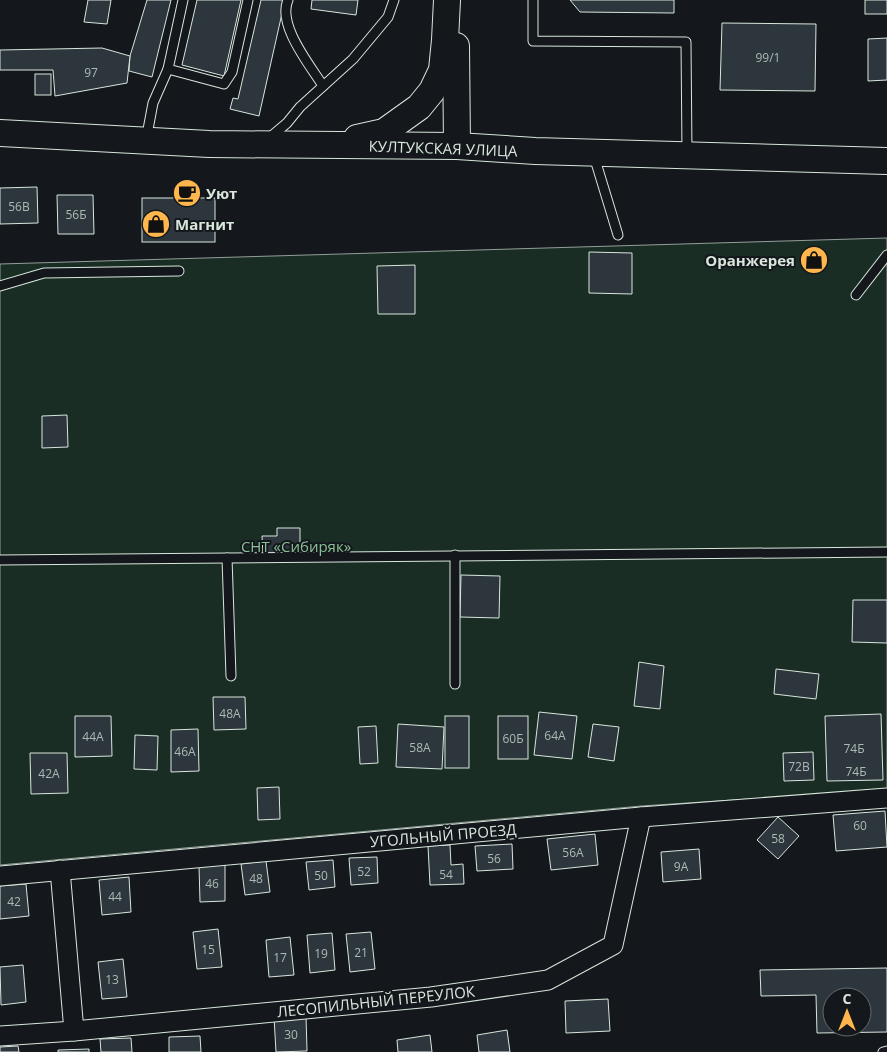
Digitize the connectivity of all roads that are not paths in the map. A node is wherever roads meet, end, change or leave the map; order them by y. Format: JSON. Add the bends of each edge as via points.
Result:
{"nodes":[{"id":1,"x":183,"y":0,"type":"edge"},
{"id":2,"x":248,"y":0,"type":"edge"},
{"id":3,"x":288,"y":0,"type":"edge"},
{"id":4,"x":394,"y":0,"type":"edge"},
{"id":5,"x":447,"y":0,"type":"edge"},
{"id":6,"x":456,"y":0,"type":"edge"},
{"id":7,"x":533,"y":0,"type":"edge"},
{"id":8,"x":168,"y":69,"type":"junction"},
{"id":9,"x":323,"y":86,"type":"junction"},
{"id":10,"x":0,"y":133,"type":"edge"},
{"id":11,"x":145,"y":140,"type":"junction"},
{"id":12,"x":262,"y":144,"type":"junction"},
{"id":13,"x":327,"y":144,"type":"junction"},
{"id":14,"x":457,"y":146,"type":"junction"},
{"id":15,"x":594,"y":153,"type":"junction"},
{"id":16,"x":687,"y":156,"type":"junction"},
{"id":17,"x":887,"y":162,"type":"edge"},
{"id":18,"x":618,"y":234,"type":"dead end"},
{"id":19,"x":887,"y":255,"type":"edge"},
{"id":20,"x":179,"y":271,"type":"dead end"},
{"id":21,"x":0,"y":286,"type":"edge"},
{"id":22,"x":856,"y":295,"type":"dead end"},
{"id":23,"x":887,"y":552,"type":"edge"},
{"id":24,"x":455,"y":555,"type":"junction"},
{"id":25,"x":226,"y":558,"type":"junction"},
{"id":26,"x":0,"y":560,"type":"edge"},
{"id":27,"x":231,"y":676,"type":"dead end"},
{"id":28,"x":455,"y":684,"type":"dead end"},
{"id":29,"x":887,"y":798,"type":"edge"},
{"id":30,"x":641,"y":817,"type":"junction"},
{"id":31,"x":60,"y":870,"type":"junction"},
{"id":32,"x":0,"y":876,"type":"edge"},
{"id":33,"x":74,"y":1031,"type":"junction"},
{"id":34,"x":0,"y":1036,"type":"edge"},
{"id":35,"x":887,"y":1051,"type":"edge"},
{"id":36,"x":883,"y":1052,"type":"edge"}],
"edges":[{"from":1,"to":8,"type":"lane"},
{"from":2,"to":8,"type":"lane","via":[[232,72],[224,84]]},
{"from":3,"to":9,"type":"lane","via":[[285,6],[288,30]]},
{"from":4,"to":9,"type":"lane","via":[[388,17],[353,59]]},
{"from":5,"to":13,"type":"main road","via":[[442,70],[432,91],[419,107],[384,132]]},
{"from":6,"to":14,"type":"main road"},
{"from":7,"to":16,"type":"lane","via":[[533,41],[686,42]]},
{"from":8,"to":11,"type":"lane","via":[[153,102]]},
{"from":9,"to":12,"type":"lane","via":[[288,123]]},
{"from":10,"to":11,"type":"main road","name":"КУЛТУКСКАЯ УЛИЦА"},
{"from":11,"to":12,"type":"main road","name":"КУЛТУКСКАЯ УЛИЦА"},
{"from":12,"to":13,"type":"main road","name":"КУЛТУКСКАЯ УЛИЦА"},
{"from":13,"to":14,"type":"main road","name":"КУЛТУКСКАЯ УЛИЦА"},
{"from":14,"to":15,"type":"main road","name":"КУЛТУКСКАЯ УЛИЦА"},
{"from":15,"to":16,"type":"main road","name":"КУЛТУКСКАЯ УЛИЦА"},
{"from":15,"to":18,"type":"lane"},
{"from":16,"to":17,"type":"main road","name":"КУЛТУКСКАЯ УЛИЦА"},
{"from":19,"to":22,"type":"lane"},
{"from":20,"to":21,"type":"lane","via":[[44,273]]},
{"from":23,"to":24,"type":"lane"},
{"from":24,"to":25,"type":"lane"},
{"from":24,"to":28,"type":"lane"},
{"from":25,"to":26,"type":"lane"},
{"from":25,"to":27,"type":"lane"},
{"from":29,"to":30,"type":"street","name":"УГОЛЬНЫЙ ПРОЕЗД"},
{"from":30,"to":31,"type":"street","name":"УГОЛЬНЫЙ ПРОЕЗД"},
{"from":30,"to":33,"type":"street","name":"ЛЕСОПИЛЬНЫЙ ПЕРЕУЛОК","via":[[613,945],[548,980],[431,997]]},
{"from":31,"to":32,"type":"street","name":"УГОЛЬНЫЙ ПРОЕЗД"},
{"from":31,"to":33,"type":"street"},
{"from":33,"to":34,"type":"street","name":"ЛЕСОПИЛЬНЫЙ ПЕРЕУЛОК"},
{"from":35,"to":36,"type":"lane"}]}
